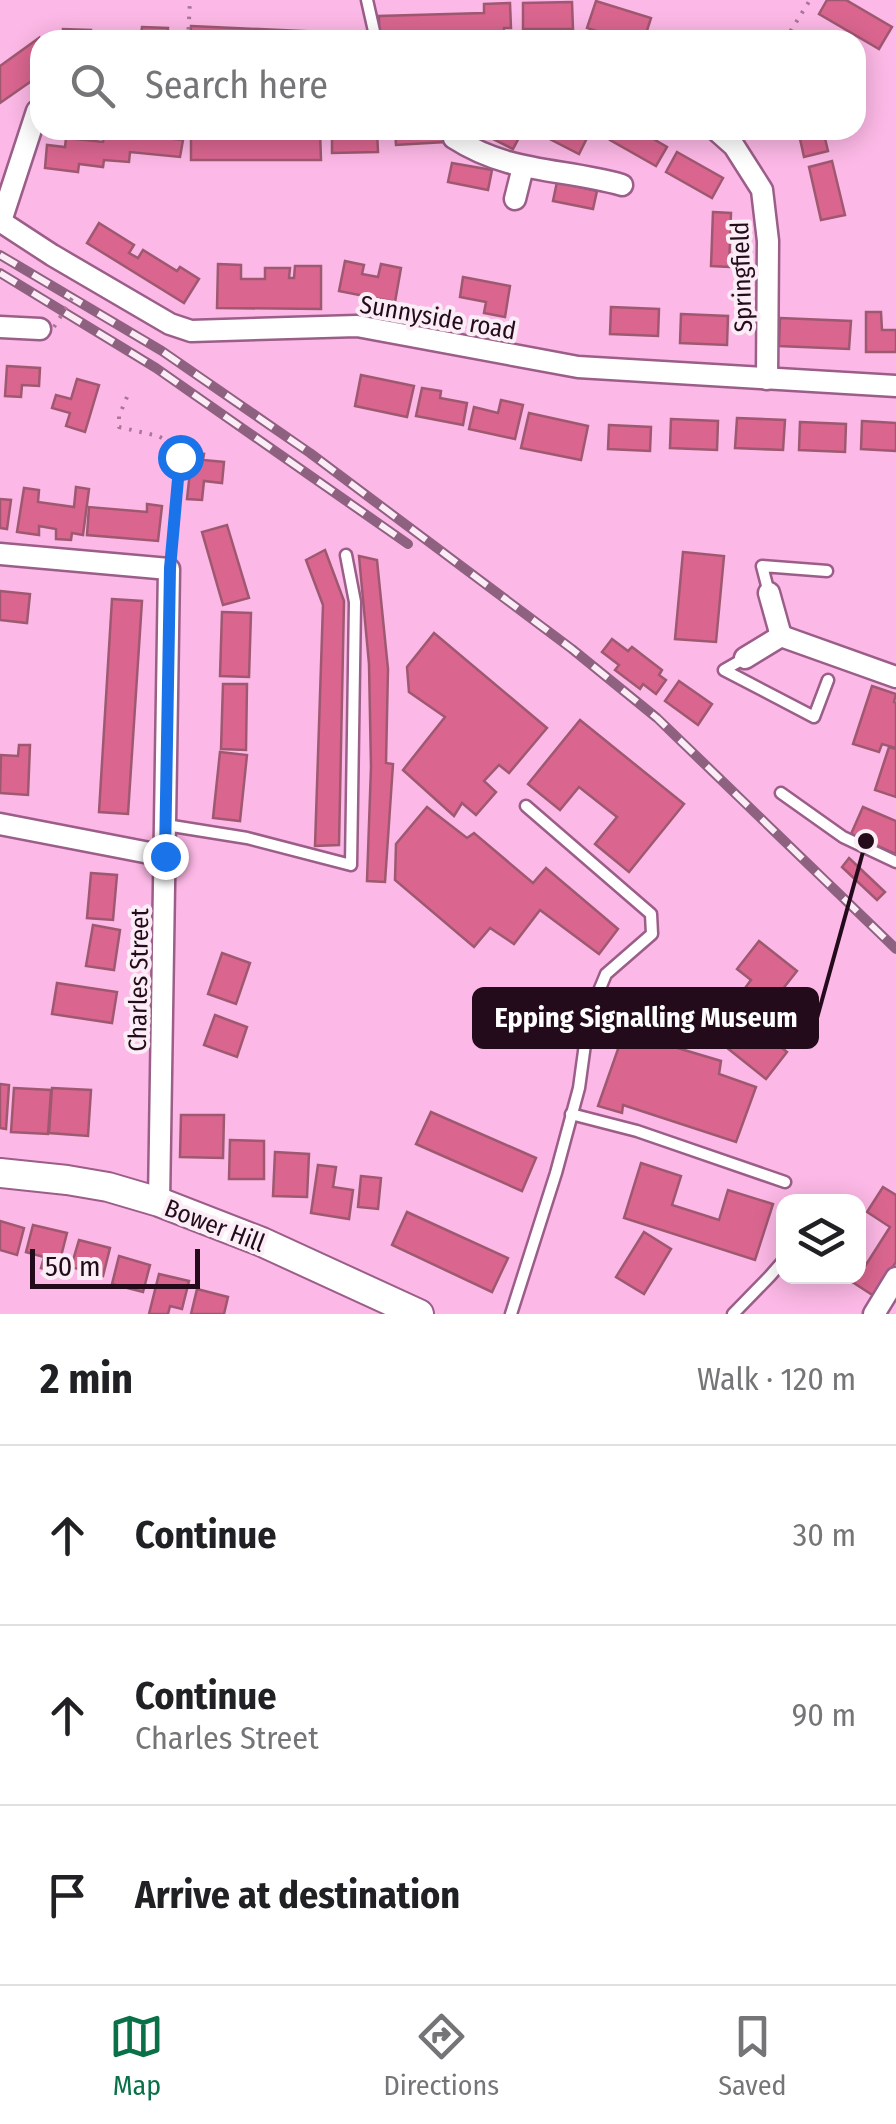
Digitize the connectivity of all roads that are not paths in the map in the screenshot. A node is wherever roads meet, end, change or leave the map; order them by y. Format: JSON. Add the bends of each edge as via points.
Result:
{"nodes":[{"id":1,"x":366,"y":0,"type":"edge"},
{"id":2,"x":374,"y":30,"type":"edge"},
{"id":3,"x":30,"y":131,"type":"edge"},
{"id":4,"x":457,"y":140,"type":"edge"},
{"id":5,"x":727,"y":140,"type":"edge"},
{"id":6,"x":523,"y":167,"type":"junction"},
{"id":7,"x":622,"y":185,"type":"dead end"},
{"id":8,"x":516,"y":199,"type":"dead end"},
{"id":9,"x":0,"y":221,"type":"edge"},
{"id":10,"x":0,"y":327,"type":"edge"},
{"id":11,"x":47,"y":328,"type":"road end"},
{"id":12,"x":767,"y":379,"type":"junction"},
{"id":13,"x":896,"y":386,"type":"edge"},
{"id":14,"x":0,"y":554,"type":"edge"},
{"id":15,"x":346,"y":556,"type":"dead end"},
{"id":16,"x":827,"y":572,"type":"dead end"},
{"id":17,"x":769,"y":593,"type":"joint"},
{"id":18,"x":781,"y":636,"type":"junction"},
{"id":19,"x":745,"y":658,"type":"joint"},
{"id":20,"x":896,"y":676,"type":"edge"},
{"id":21,"x":828,"y":680,"type":"dead end"},
{"id":22,"x":780,"y":793,"type":"dead end"},
{"id":23,"x":526,"y":806,"type":"dead end"},
{"id":24,"x":0,"y":824,"type":"edge"},
{"id":25,"x":166,"y":825,"type":"junction"},
{"id":26,"x":165,"y":856,"type":"junction"},
{"id":27,"x":896,"y":862,"type":"edge"},
{"id":28,"x":571,"y":1114,"type":"junction"},
{"id":29,"x":0,"y":1174,"type":"edge"},
{"id":30,"x":785,"y":1182,"type":"dead end"},
{"id":31,"x":159,"y":1202,"type":"junction"},
{"id":32,"x":776,"y":1269,"type":"edge"},
{"id":33,"x":896,"y":1278,"type":"edge"},
{"id":34,"x":420,"y":1314,"type":"edge"},
{"id":35,"x":511,"y":1314,"type":"edge"},
{"id":36,"x":733,"y":1314,"type":"edge"},
{"id":37,"x":874,"y":1314,"type":"edge"}],
"edges":[{"from":1,"to":2,"type":"lane"},
{"from":3,"to":9,"type":"street"},
{"from":4,"to":6,"type":"street","via":[[478,154]]},
{"from":5,"to":12,"type":"street","name":"Springfield","via":[[762,190]]},
{"from":6,"to":7,"type":"street"},
{"from":6,"to":8,"type":"street"},
{"from":9,"to":12,"type":"street","name":"Sunnyside road","via":[[191,331],[358,326],[578,367]]},
{"from":10,"to":11,"type":"street"},
{"from":12,"to":13,"type":"street","name":"Sunnyside road"},
{"from":14,"to":25,"type":"street","name":"Charles Street","via":[[170,568]]},
{"from":15,"to":25,"type":"lane","via":[[356,602],[351,865]]},
{"from":16,"to":17,"type":"lane","via":[[762,566]]},
{"from":17,"to":18,"type":"street"},
{"from":18,"to":19,"type":"street"},
{"from":18,"to":20,"type":"street"},
{"from":19,"to":21,"type":"lane","via":[[724,670],[814,718]]},
{"from":22,"to":27,"type":"lane","via":[[842,838]]},
{"from":23,"to":28,"type":"lane","via":[[651,914],[652,934],[606,974],[589,1015]]},
{"from":24,"to":26,"type":"street"},
{"from":25,"to":26,"type":"street","name":"Charles Street"},
{"from":26,"to":31,"type":"street","name":"Charles Street"},
{"from":28,"to":30,"type":"lane","via":[[638,1130]]},
{"from":28,"to":35,"type":"lane"},
{"from":29,"to":31,"type":"street","name":"Bower Hill","via":[[81,1182]]},
{"from":31,"to":34,"type":"street","name":"Bower Hill"},
{"from":32,"to":36,"type":"lane"},
{"from":33,"to":37,"type":"street"}]}
